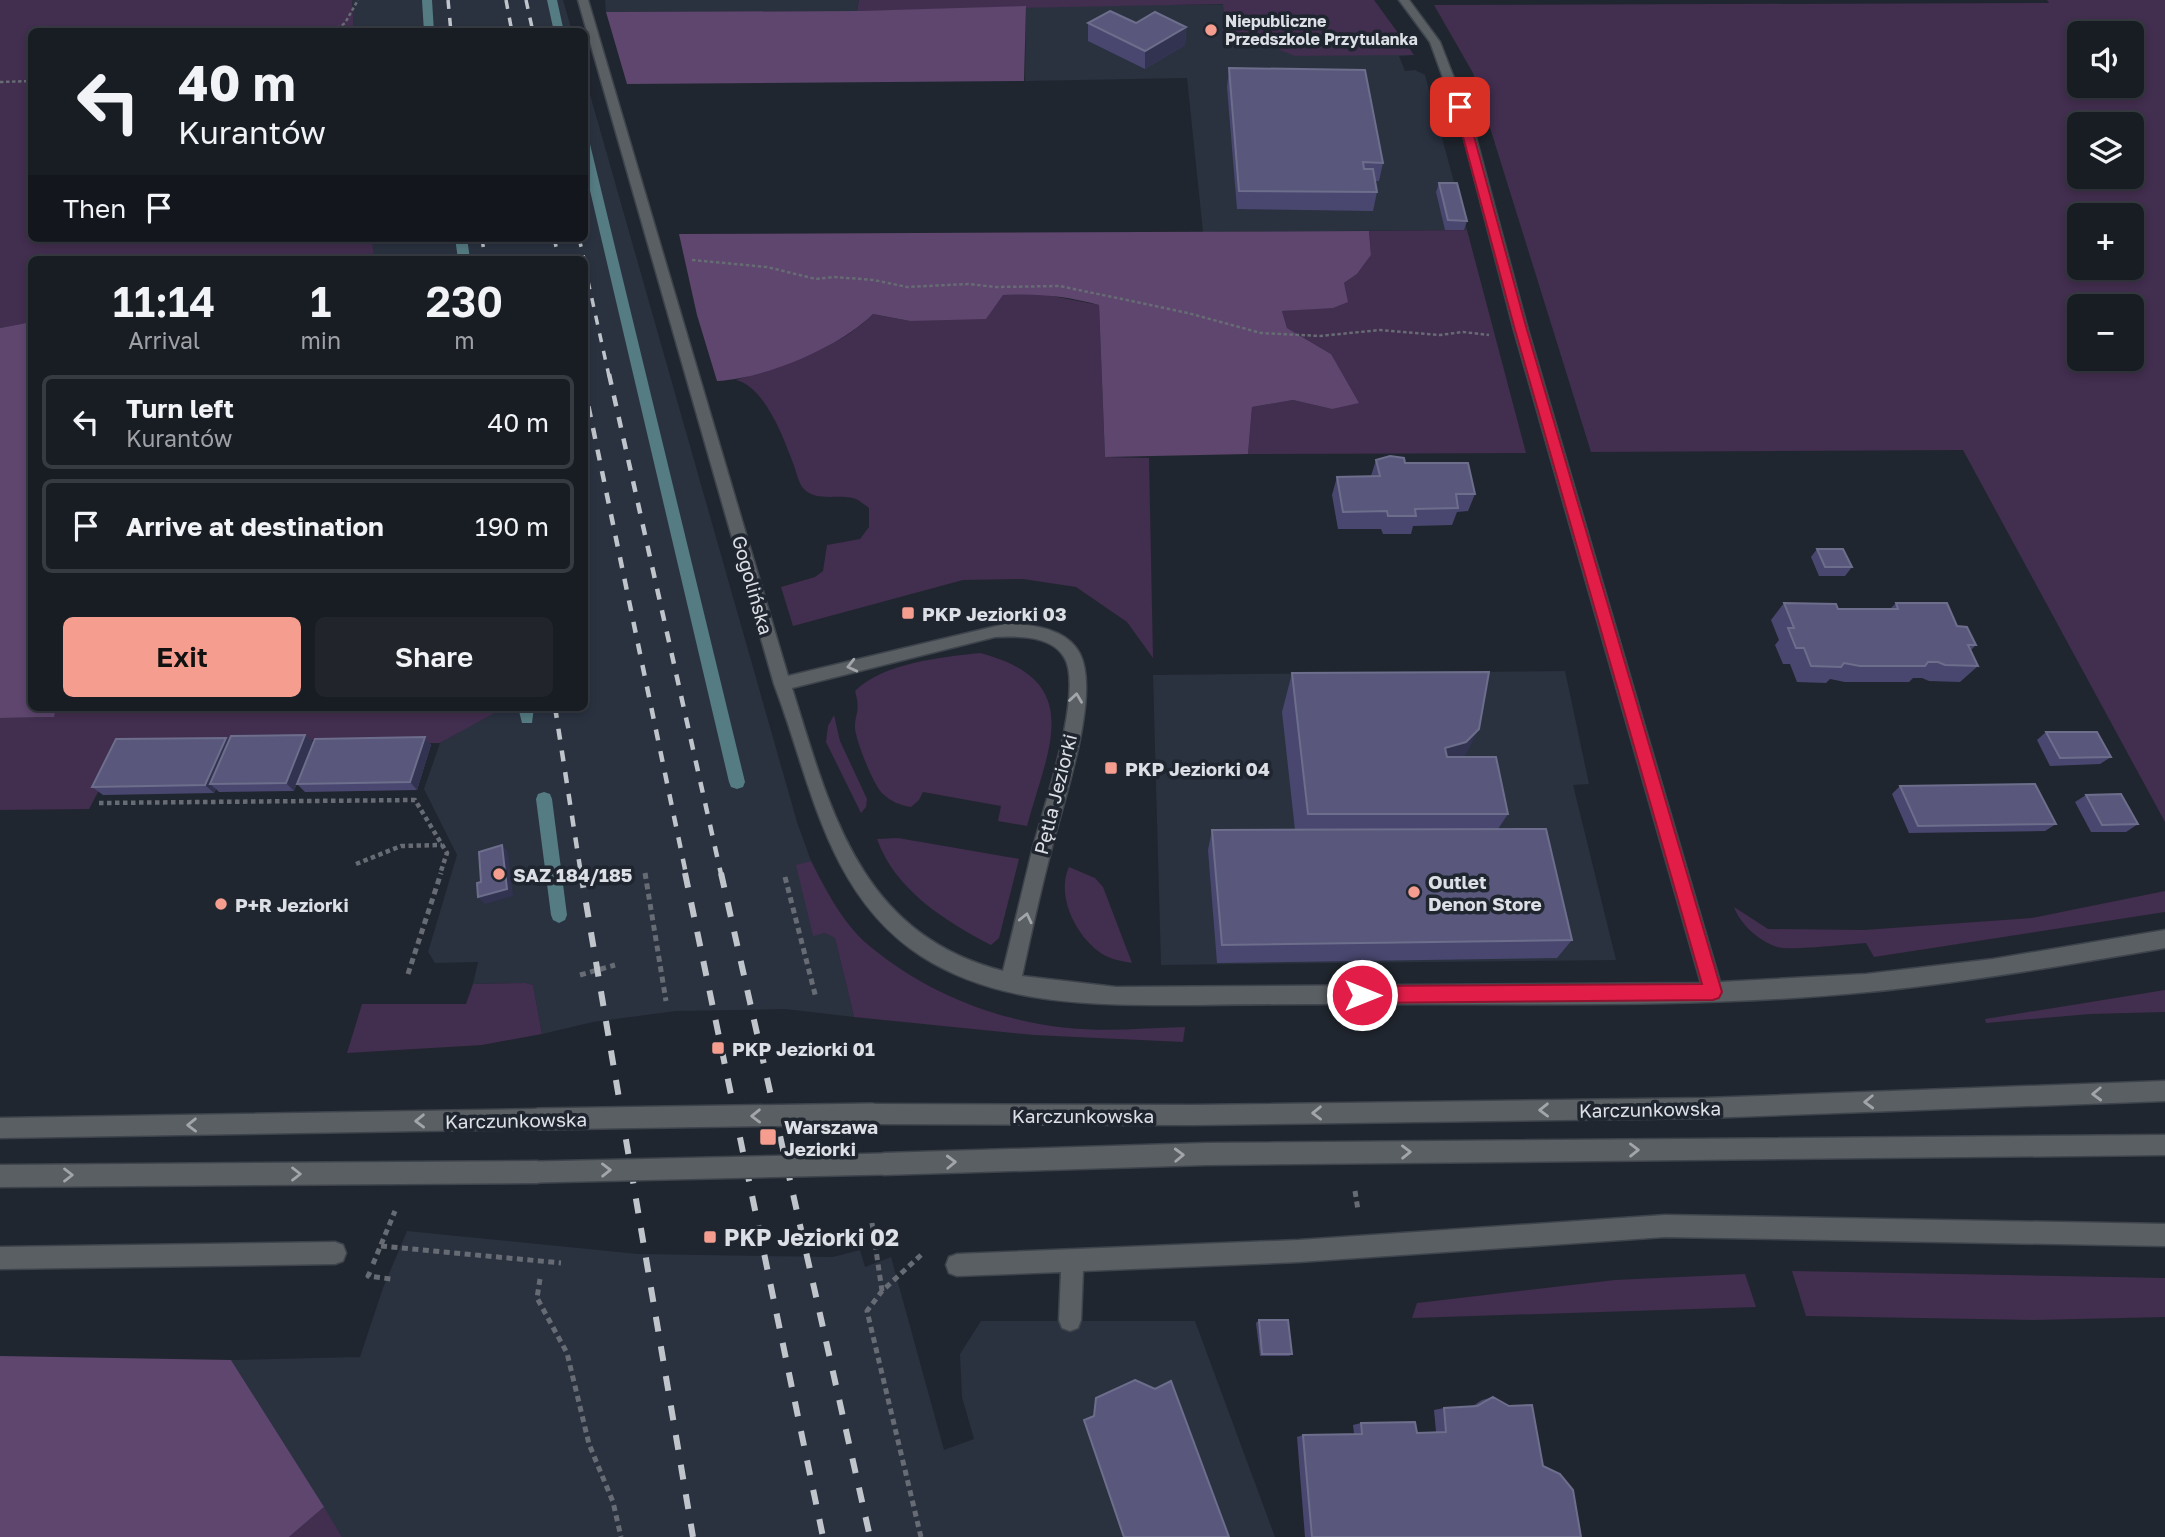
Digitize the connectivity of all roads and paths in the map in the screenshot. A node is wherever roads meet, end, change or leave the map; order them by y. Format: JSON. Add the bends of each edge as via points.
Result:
{"nodes":[{"id":1,"x":358,"y":0,"type":"edge"},
{"id":2,"x":583,"y":0,"type":"edge"},
{"id":3,"x":1404,"y":0,"type":"edge"},
{"id":4,"x":338,"y":28,"type":"edge"},
{"id":5,"x":28,"y":81,"type":"edge"},
{"id":6,"x":0,"y":82,"type":"edge"},
{"id":7,"x":659,"y":257,"type":"junction"},
{"id":8,"x":1521,"y":330,"type":"junction"},
{"id":9,"x":782,"y":684,"type":"junction"},
{"id":10,"x":99,"y":803,"type":"dead end"},
{"id":11,"x":442,"y":845,"type":"junction"},
{"id":12,"x":356,"y":864,"type":"dead end"},
{"id":13,"x":645,"y":872,"type":"dead end"},
{"id":14,"x":785,"y":877,"type":"dead end"},
{"id":15,"x":2165,"y":939,"type":"edge"},
{"id":16,"x":615,"y":965,"type":"dead end"},
{"id":17,"x":408,"y":974,"type":"dead end"},
{"id":18,"x":580,"y":975,"type":"dead end"},
{"id":19,"x":1010,"y":984,"type":"junction"},
{"id":20,"x":1713,"y":992,"type":"junction"},
{"id":21,"x":816,"y":998,"type":"dead end"},
{"id":22,"x":666,"y":1001,"type":"dead end"},
{"id":23,"x":2165,"y":1091,"type":"edge"},
{"id":24,"x":0,"y":1128,"type":"edge"},
{"id":25,"x":2165,"y":1145,"type":"edge"},
{"id":26,"x":0,"y":1176,"type":"edge"},
{"id":27,"x":1354,"y":1184,"type":"dead end"},
{"id":28,"x":396,"y":1210,"type":"dead end"},
{"id":29,"x":1359,"y":1216,"type":"dead end"},
{"id":30,"x":872,"y":1223,"type":"dead end"},
{"id":31,"x":2165,"y":1235,"type":"edge"},
{"id":32,"x":381,"y":1246,"type":"junction"},
{"id":33,"x":335,"y":1253,"type":"dead end"},
{"id":34,"x":924,"y":1253,"type":"dead end"},
{"id":35,"x":0,"y":1258,"type":"edge"},
{"id":36,"x":1072,"y":1259,"type":"junction"},
{"id":37,"x":561,"y":1263,"type":"dead end"},
{"id":38,"x":957,"y":1265,"type":"dead end"},
{"id":39,"x":391,"y":1279,"type":"dead end"},
{"id":40,"x":540,"y":1279,"type":"dead end"},
{"id":41,"x":882,"y":1292,"type":"junction"},
{"id":42,"x":1070,"y":1320,"type":"dead end"},
{"id":43,"x":621,"y":1537,"type":"edge"},
{"id":44,"x":921,"y":1537,"type":"edge"}],
"edges":[{"from":1,"to":4,"type":"path"},
{"from":2,"to":7,"type":"street","name":"Gogolińska"},
{"from":3,"to":8,"type":"street","via":[[1447,68]]},
{"from":5,"to":6,"type":"path"},
{"from":7,"to":8,"type":"path","via":[[907,287],[1060,286],[1262,333],[1321,336],[1380,330],[1491,335]]},
{"from":7,"to":9,"type":"street","name":"Gogolińska"},
{"from":8,"to":20,"type":"street"},
{"from":9,"to":19,"type":"street","name":"Gogolińska","via":[[836,837],[877,906],[933,952],[969,972]]},
{"from":19,"to":9,"type":"street","name":"Pętla Jeziorki","one_way":true,"via":[[1066,765],[1079,678],[1073,656],[1043,635],[1015,629]]},
{"from":10,"to":11,"type":"path","via":[[415,800]]},
{"from":11,"to":12,"type":"path","via":[[401,846]]},
{"from":11,"to":17,"type":"path","via":[[447,853]]},
{"from":13,"to":22,"type":"path"},
{"from":14,"to":21,"type":"path"},
{"from":15,"to":20,"type":"street","via":[[1980,970],[1866,983]]},
{"from":16,"to":18,"type":"path"},
{"from":19,"to":20,"type":"street","name":"Gogolińska","via":[[1116,996]]},
{"from":23,"to":24,"type":"street","name":"Karczunkowska","one_way":true,"bridge":true,"via":[[1704,1108],[873,1114]]},
{"from":26,"to":25,"type":"street","name":"Karczunkowska","one_way":true,"bridge":true,"via":[[538,1172],[1206,1154]]},
{"from":27,"to":29,"type":"path"},
{"from":28,"to":32,"type":"path"},
{"from":30,"to":41,"type":"path"},
{"from":31,"to":36,"type":"street","via":[[1665,1226],[1298,1251]]},
{"from":32,"to":37,"type":"path"},
{"from":32,"to":39,"type":"path","via":[[368,1276]]},
{"from":33,"to":35,"type":"street"},
{"from":34,"to":41,"type":"path"},
{"from":36,"to":38,"type":"street"},
{"from":36,"to":42,"type":"street"},
{"from":40,"to":43,"type":"path","via":[[537,1298],[567,1353],[589,1444],[613,1502]]},
{"from":41,"to":44,"type":"path","via":[[867,1311]]}]}
